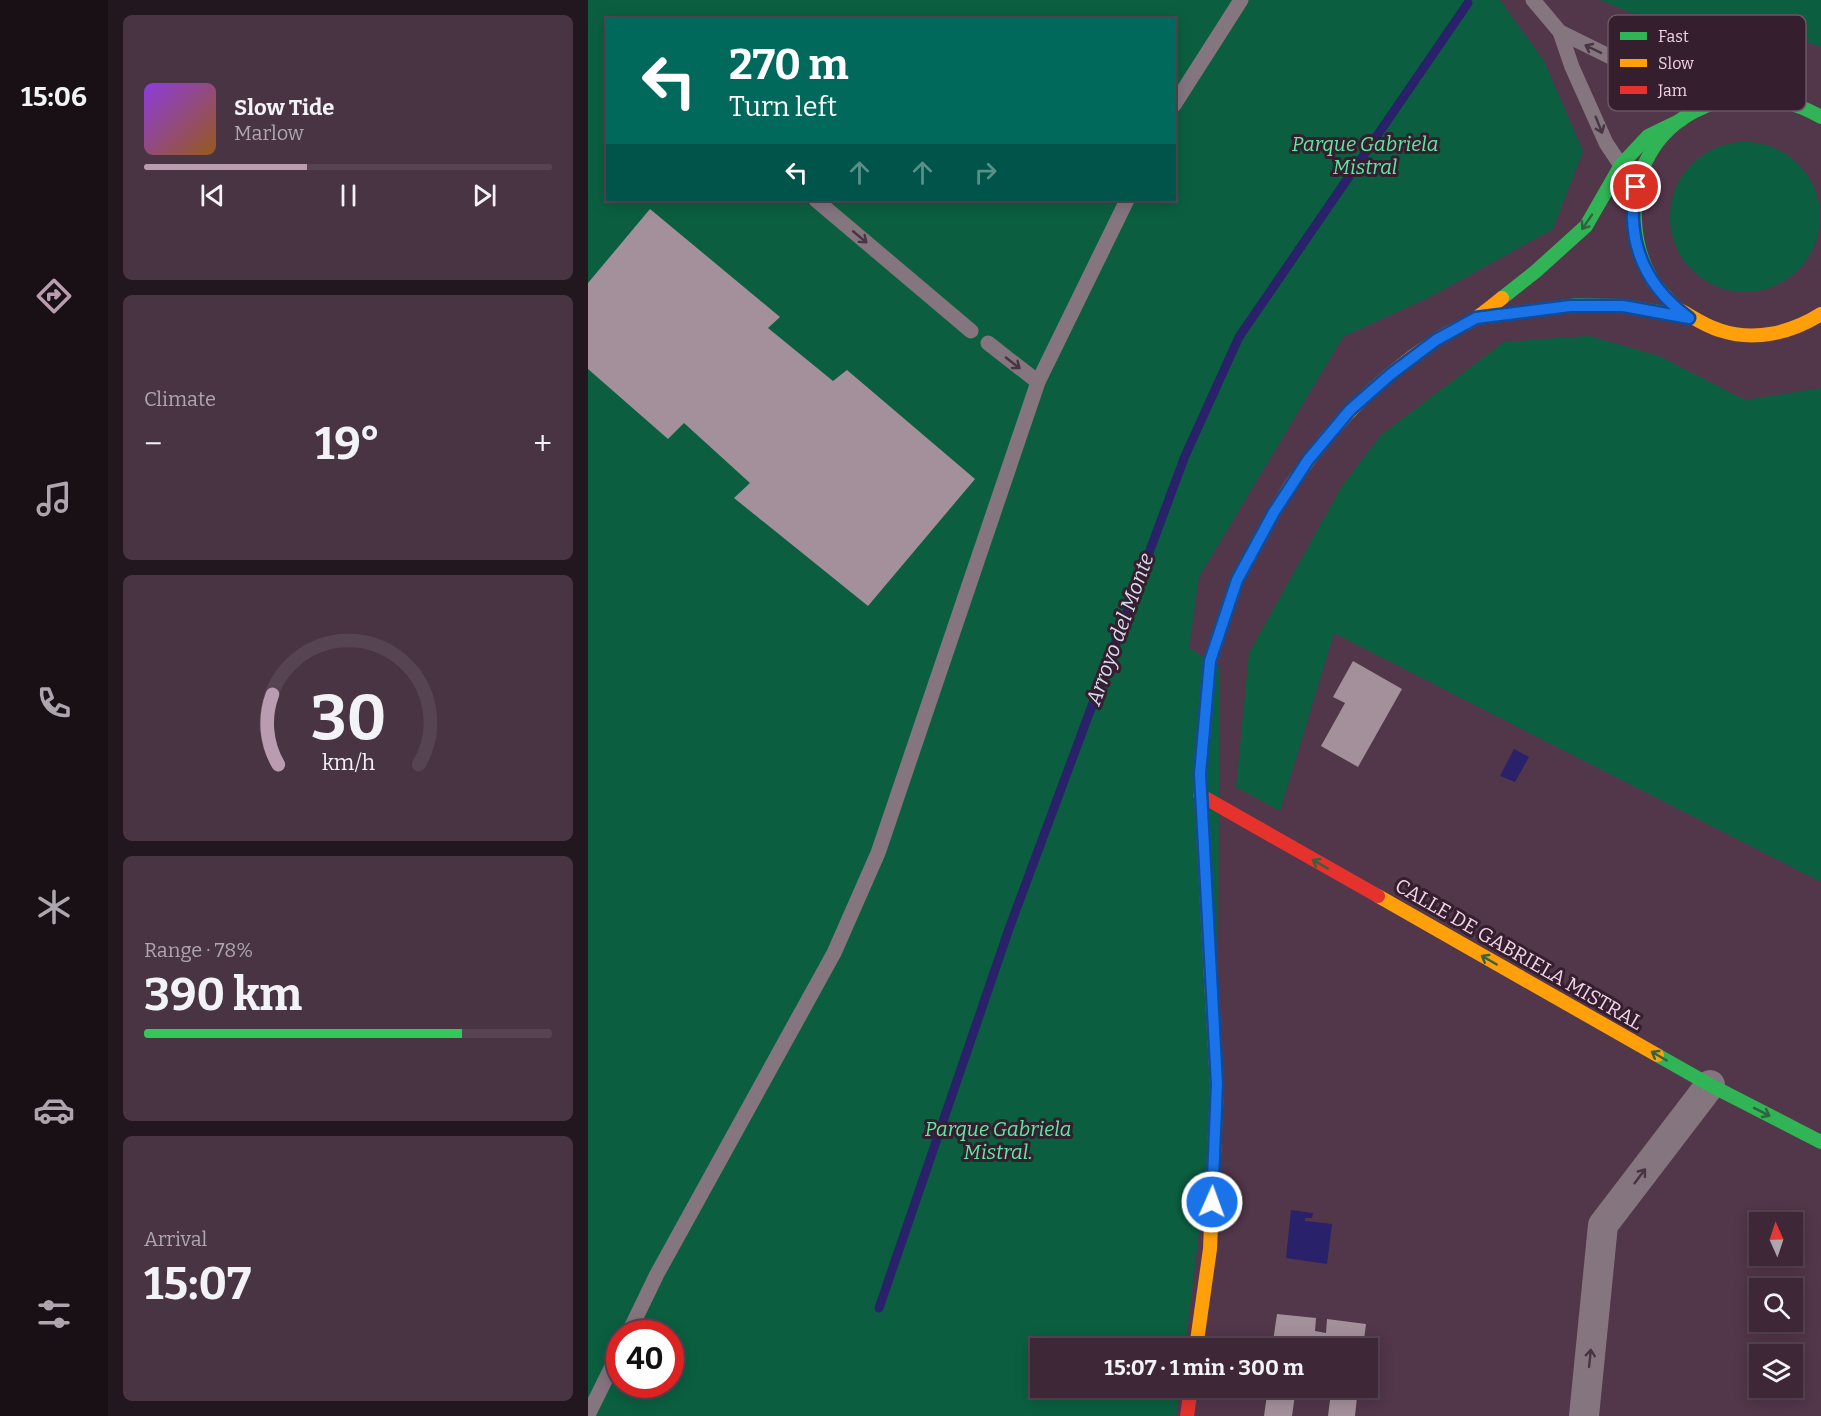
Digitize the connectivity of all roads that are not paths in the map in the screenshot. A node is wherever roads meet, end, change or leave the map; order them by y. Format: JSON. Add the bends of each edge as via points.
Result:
{"nodes":[{"id":1,"x":1241,"y":0,"type":"edge"},
{"id":2,"x":1533,"y":0,"type":"edge"},
{"id":3,"x":1560,"y":33,"type":"junction"},
{"id":4,"x":1608,"y":56,"type":"edge"},
{"id":5,"x":1176,"y":102,"type":"edge"},
{"id":6,"x":1806,"y":108,"type":"edge"},
{"id":7,"x":1696,"y":111,"type":"edge"},
{"id":8,"x":1821,"y":117,"type":"edge"},
{"id":9,"x":1681,"y":120,"type":"junction"},
{"id":10,"x":1621,"y":165,"type":"junction"},
{"id":11,"x":1636,"y":187,"type":"junction"},
{"id":12,"x":817,"y":201,"type":"edge"},
{"id":13,"x":1127,"y":201,"type":"edge"},
{"id":14,"x":1821,"y":314,"type":"edge"},
{"id":15,"x":1476,"y":318,"type":"junction"},
{"id":16,"x":1689,"y":318,"type":"junction"},
{"id":17,"x":971,"y":331,"type":"dead end"},
{"id":18,"x":988,"y":343,"type":"dead end"},
{"id":19,"x":1038,"y":382,"type":"junction"},
{"id":20,"x":1200,"y":795,"type":"junction"},
{"id":21,"x":1710,"y":1085,"type":"junction"},
{"id":22,"x":1821,"y":1142,"type":"edge"},
{"id":23,"x":635,"y":1320,"type":"edge"},
{"id":24,"x":1197,"y":1338,"type":"edge"},
{"id":25,"x":606,"y":1378,"type":"edge"},
{"id":26,"x":1189,"y":1398,"type":"edge"},
{"id":27,"x":588,"y":1415,"type":"edge"},
{"id":28,"x":1186,"y":1416,"type":"edge"},
{"id":29,"x":1584,"y":1416,"type":"edge"}],
"edges":[{"from":1,"to":5,"type":"lane"},
{"from":2,"to":3,"type":"lane"},
{"from":4,"to":3,"type":"lane","one_way":true},
{"from":3,"to":10,"type":"lane","one_way":true,"via":[[1606,142]]},
{"from":6,"to":8,"type":"street"},
{"from":7,"to":9,"type":"street"},
{"from":9,"to":10,"type":"street","via":[[1648,136]]},
{"from":9,"to":11,"type":"street","via":[[1657,143]]},
{"from":10,"to":11,"type":"lane"},
{"from":10,"to":15,"type":"street","one_way":true,"via":[[1586,226]]},
{"from":11,"to":16,"type":"street","via":[[1632,219],[1644,267],[1663,296]]},
{"from":12,"to":17,"type":"lane","one_way":true},
{"from":13,"to":19,"type":"lane"},
{"from":14,"to":16,"type":"street","via":[[1788,331],[1754,336],[1720,331]]},
{"from":15,"to":16,"type":"street","via":[[1577,305],[1623,306]]},
{"from":15,"to":20,"type":"street","via":[[1436,340],[1350,410],[1308,460],[1274,512],[1237,580],[1210,661]]},
{"from":18,"to":19,"type":"lane","one_way":true},
{"from":19,"to":23,"type":"lane","via":[[878,853],[834,953]]},
{"from":21,"to":20,"type":"street","name":"CALLE DE GABRIELA MISTRAL","one_way":true},
{"from":20,"to":24,"type":"street","via":[[1217,1084],[1210,1249]]},
{"from":21,"to":22,"type":"street","name":"CALLE DE GABRIELA MISTRAL","one_way":true},
{"from":29,"to":21,"type":"street","one_way":true,"via":[[1603,1225]]},
{"from":25,"to":27,"type":"lane"},
{"from":26,"to":28,"type":"street"}]}
